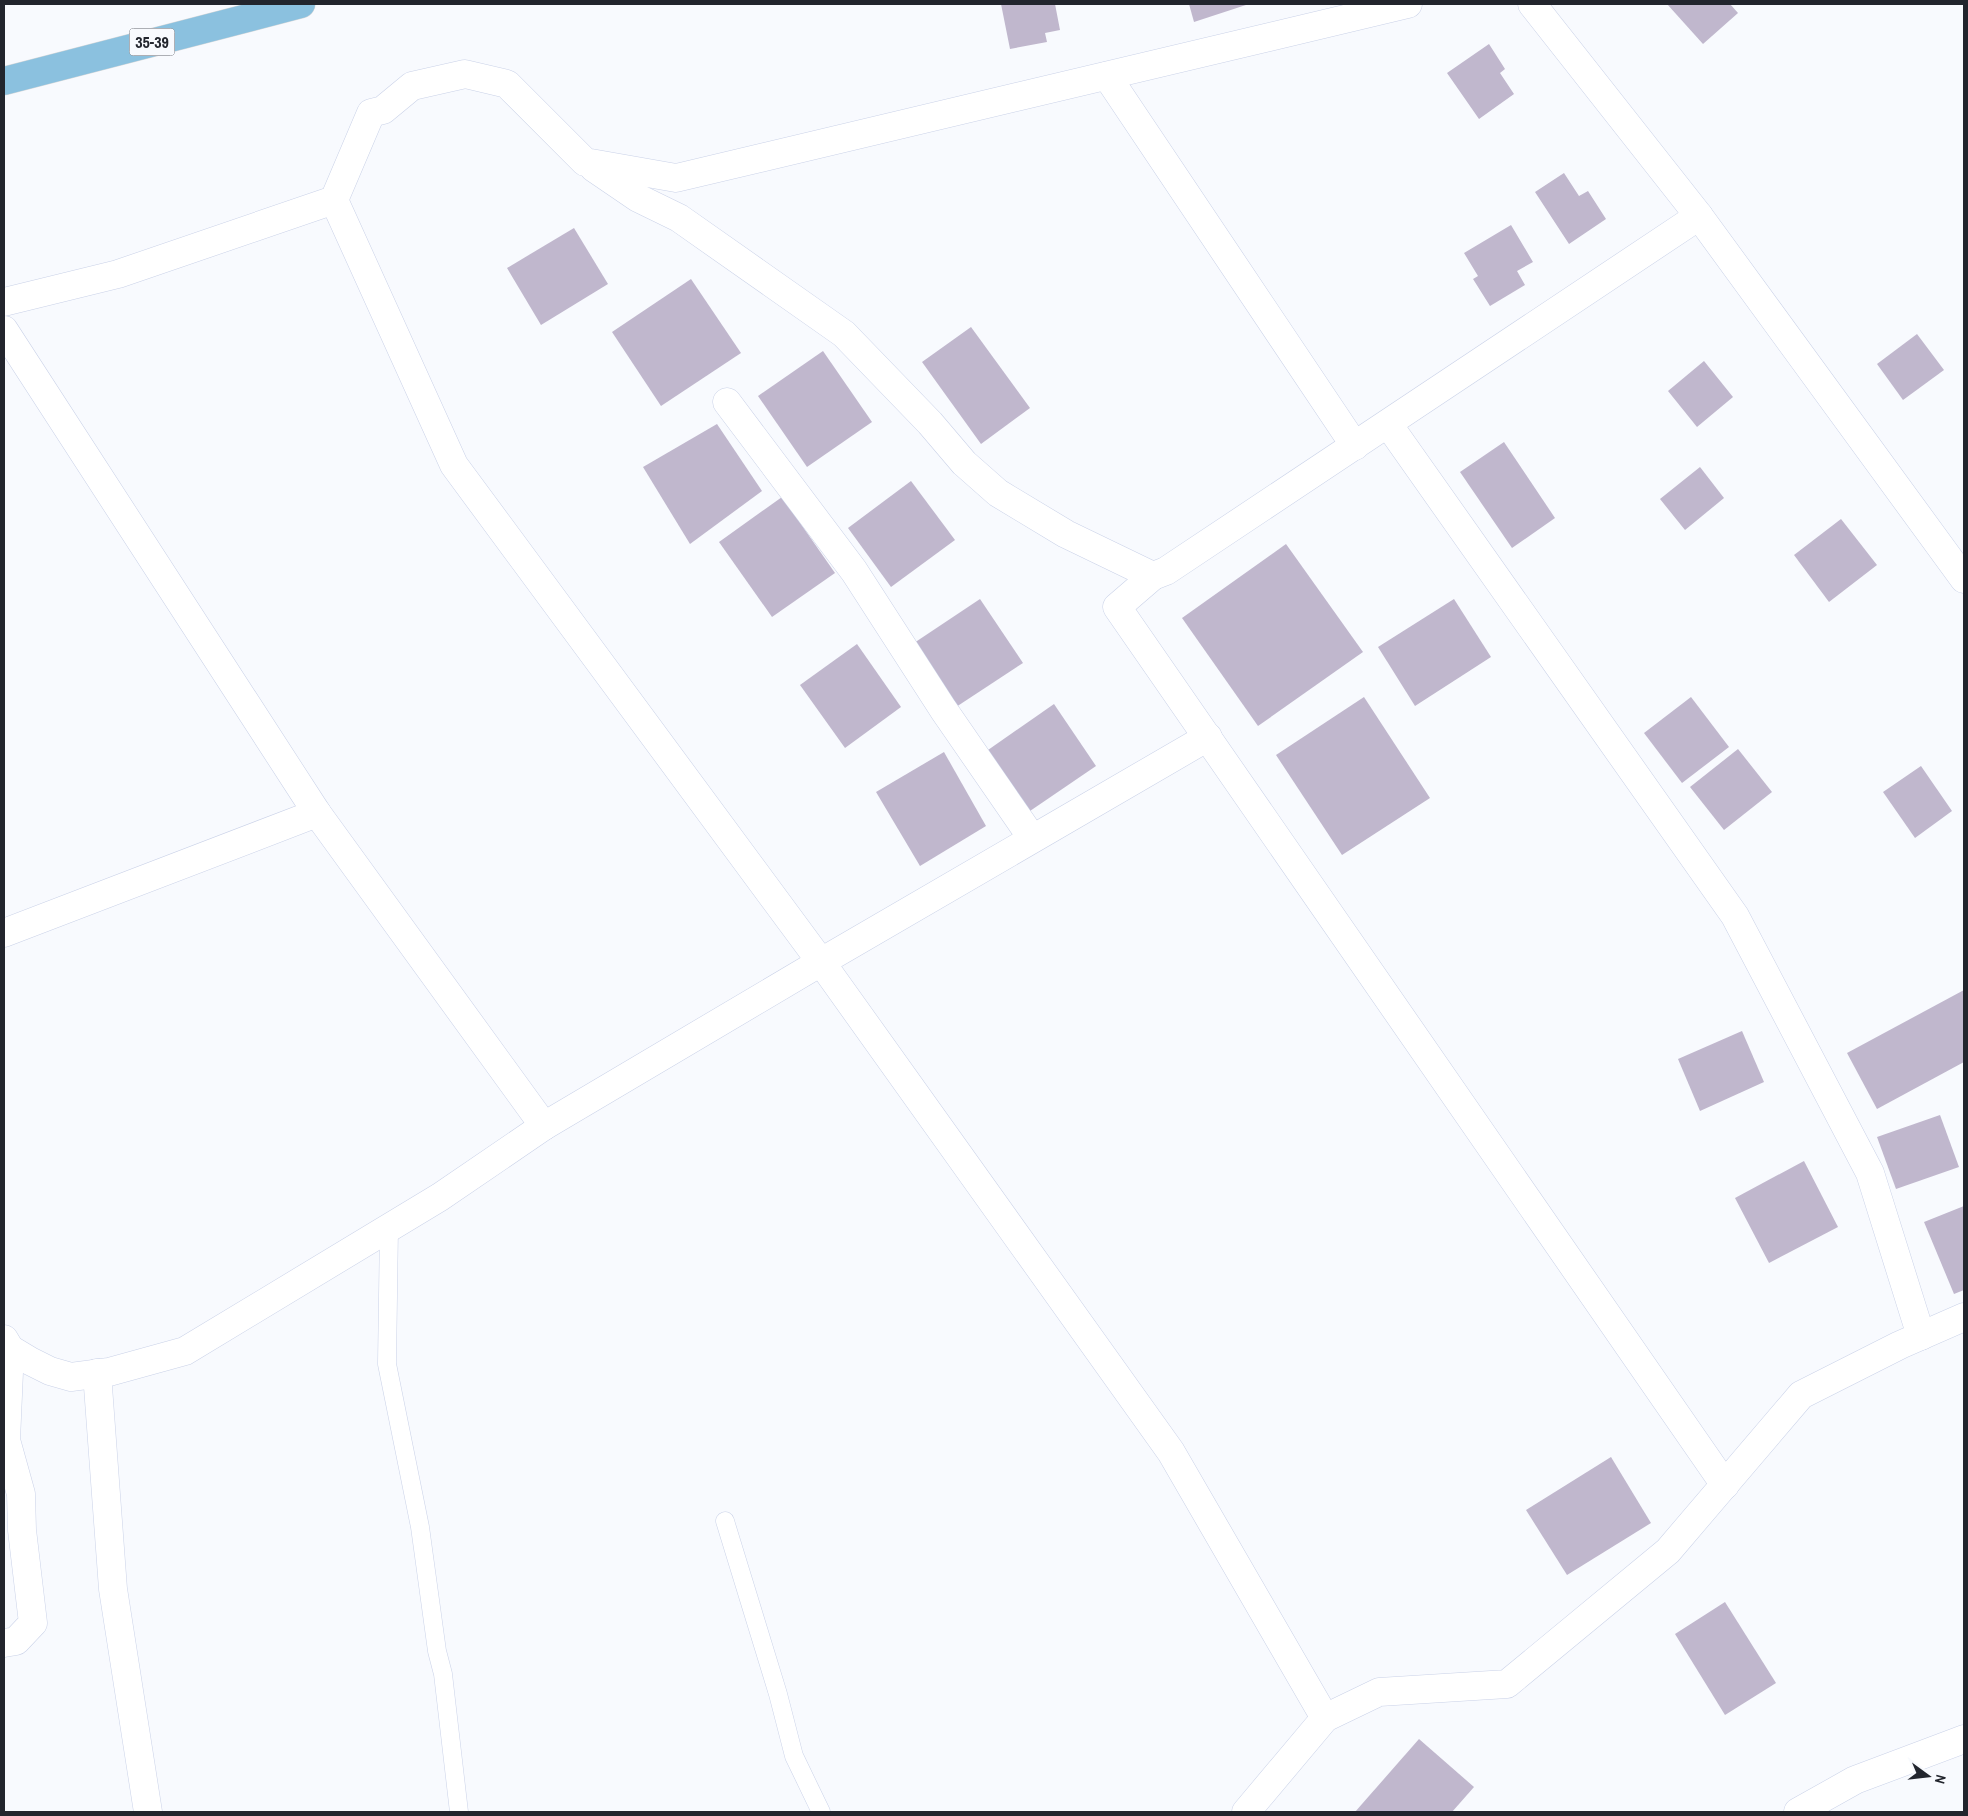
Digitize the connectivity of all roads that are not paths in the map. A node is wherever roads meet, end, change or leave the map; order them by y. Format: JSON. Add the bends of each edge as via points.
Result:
{"nodes":[{"id":1,"x":301,"y":4,"type":"edge"},
{"id":2,"x":1408,"y":4,"type":"edge"},
{"id":3,"x":1532,"y":4,"type":"edge"},
{"id":4,"x":1108,"y":76,"type":"junction"},
{"id":5,"x":4,"y":81,"type":"edge"},
{"id":6,"x":585,"y":162,"type":"junction"},
{"id":7,"x":334,"y":200,"type":"junction"},
{"id":8,"x":1699,"y":216,"type":"junction"},
{"id":9,"x":4,"y":302,"type":"edge"},
{"id":10,"x":4,"y":330,"type":"edge"},
{"id":11,"x":727,"y":402,"type":"dead end"},
{"id":12,"x":1388,"y":424,"type":"junction"},
{"id":13,"x":1355,"y":446,"type":"junction"},
{"id":14,"x":1153,"y":576,"type":"junction"},
{"id":15,"x":1964,"y":579,"type":"edge"},
{"id":16,"x":1208,"y":737,"type":"junction"},
{"id":17,"x":317,"y":813,"type":"junction"},
{"id":18,"x":1032,"y":838,"type":"junction"},
{"id":19,"x":4,"y":932,"type":"edge"},
{"id":20,"x":821,"y":962,"type":"junction"},
{"id":21,"x":544,"y":1126,"type":"junction"},
{"id":22,"x":389,"y":1228,"type":"junction"},
{"id":23,"x":1964,"y":1317,"type":"edge"},
{"id":24,"x":1921,"y":1336,"type":"junction"},
{"id":25,"x":7,"y":1344,"type":"edge"},
{"id":26,"x":97,"y":1374,"type":"junction"},
{"id":27,"x":1725,"y":1485,"type":"junction"},
{"id":28,"x":725,"y":1520,"type":"dead end"},
{"id":29,"x":4,"y":1643,"type":"edge"},
{"id":30,"x":1324,"y":1718,"type":"junction"},
{"id":31,"x":1964,"y":1739,"type":"edge"},
{"id":32,"x":148,"y":1812,"type":"edge"},
{"id":33,"x":460,"y":1812,"type":"edge"},
{"id":34,"x":820,"y":1812,"type":"edge"},
{"id":35,"x":1246,"y":1812,"type":"edge"},
{"id":36,"x":1798,"y":1812,"type":"edge"}],
"edges":[{"from":1,"to":5,"type":"main road","number":"35-39"},
{"from":2,"to":4,"type":"street"},
{"from":3,"to":8,"type":"street"},
{"from":4,"to":6,"type":"street","via":[[676,178]]},
{"from":4,"to":13,"type":"street"},
{"from":6,"to":7,"type":"street","via":[[507,84],[465,74],[412,86],[383,110],[370,113]]},
{"from":6,"to":14,"type":"street","via":[[638,198],[679,218],[844,334],[964,463],[998,493],[1066,534]]},
{"from":7,"to":9,"type":"street","via":[[118,274]]},
{"from":7,"to":20,"type":"street","via":[[454,465]]},
{"from":8,"to":12,"type":"street"},
{"from":8,"to":15,"type":"street"},
{"from":10,"to":17,"type":"street"},
{"from":11,"to":18,"type":"street","via":[[854,572]]},
{"from":12,"to":13,"type":"street"},
{"from":12,"to":24,"type":"street","via":[[1736,916],[1870,1173]]},
{"from":13,"to":14,"type":"street","via":[[1166,571]]},
{"from":14,"to":16,"type":"street","via":[[1117,607]]},
{"from":16,"to":18,"type":"street"},
{"from":16,"to":27,"type":"street"},
{"from":17,"to":19,"type":"street"},
{"from":17,"to":21,"type":"street"},
{"from":18,"to":20,"type":"street"},
{"from":20,"to":21,"type":"street"},
{"from":20,"to":30,"type":"street","via":[[1171,1452]]},
{"from":21,"to":22,"type":"street"},
{"from":22,"to":26,"type":"street","via":[[185,1351]]},
{"from":22,"to":33,"type":"lane","via":[[387,1364],[420,1527]]},
{"from":23,"to":24,"type":"street"},
{"from":24,"to":27,"type":"street","via":[[1801,1395]]},
{"from":25,"to":26,"type":"street","via":[[50,1371],[70,1377]]},
{"from":25,"to":29,"type":"street","via":[[6,1440],[21,1494],[33,1623],[16,1641]]},
{"from":26,"to":32,"type":"street","via":[[113,1589]]},
{"from":27,"to":30,"type":"street","via":[[1668,1552],[1507,1684],[1380,1692]]},
{"from":28,"to":34,"type":"lane","via":[[794,1756]]},
{"from":30,"to":35,"type":"street"},
{"from":31,"to":36,"type":"street","via":[[1855,1780]]}]}
